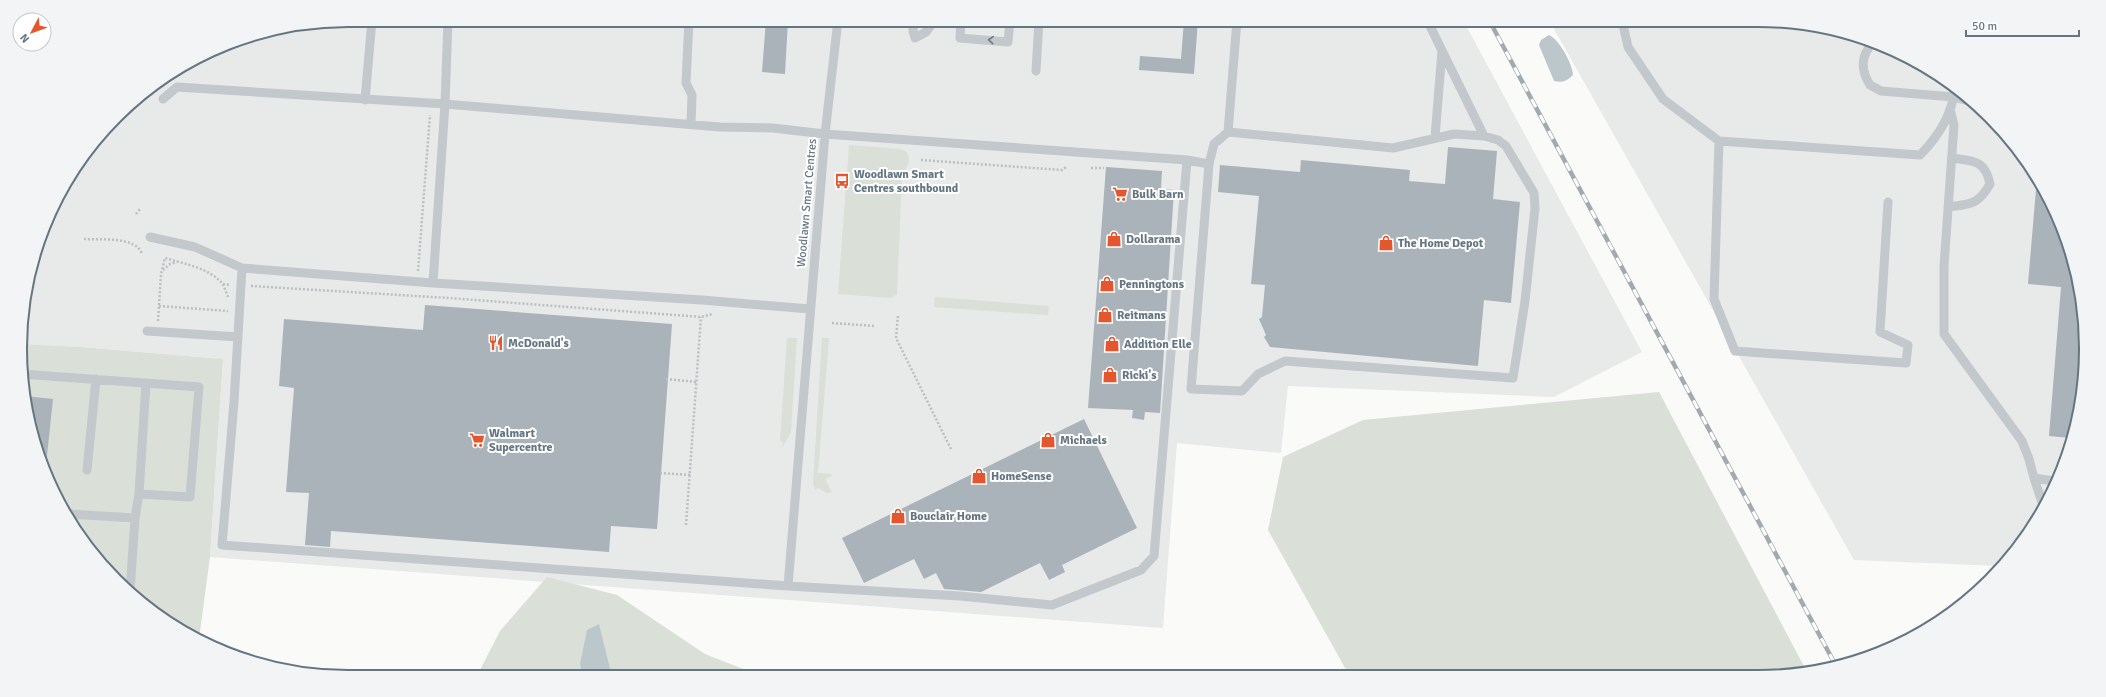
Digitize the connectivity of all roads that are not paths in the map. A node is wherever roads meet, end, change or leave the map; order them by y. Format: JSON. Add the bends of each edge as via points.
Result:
{"nodes":[{"id":1,"x":371,"y":27,"type":"edge"},
{"id":2,"x":448,"y":27,"type":"edge"},
{"id":3,"x":689,"y":27,"type":"edge"},
{"id":4,"x":837,"y":27,"type":"edge"},
{"id":5,"x":913,"y":27,"type":"edge"},
{"id":6,"x":930,"y":27,"type":"edge"},
{"id":7,"x":961,"y":27,"type":"edge"},
{"id":8,"x":1009,"y":27,"type":"edge"},
{"id":9,"x":1039,"y":27,"type":"edge"},
{"id":10,"x":1236,"y":27,"type":"edge"},
{"id":11,"x":1431,"y":27,"type":"edge"},
{"id":12,"x":1624,"y":27,"type":"edge"},
{"id":13,"x":1870,"y":47,"type":"edge"},
{"id":14,"x":1443,"y":50,"type":"junction"},
{"id":15,"x":1036,"y":71,"type":"dead end"},
{"id":16,"x":1953,"y":93,"type":"edge"},
{"id":17,"x":1955,"y":94,"type":"edge"},
{"id":18,"x":163,"y":99,"type":"dead end"},
{"id":19,"x":365,"y":100,"type":"junction"},
{"id":20,"x":445,"y":104,"type":"junction"},
{"id":21,"x":1950,"y":109,"type":"junction"},
{"id":22,"x":691,"y":124,"type":"junction"},
{"id":23,"x":1228,"y":132,"type":"junction"},
{"id":24,"x":825,"y":134,"type":"junction"},
{"id":25,"x":1484,"y":136,"type":"junction"},
{"id":26,"x":1435,"y":137,"type":"junction"},
{"id":27,"x":1719,"y":142,"type":"junction"},
{"id":28,"x":1952,"y":158,"type":"junction"},
{"id":29,"x":1187,"y":160,"type":"junction"},
{"id":30,"x":1209,"y":164,"type":"junction"},
{"id":31,"x":1888,"y":202,"type":"dead end"},
{"id":32,"x":1948,"y":207,"type":"junction"},
{"id":33,"x":150,"y":237,"type":"dead end"},
{"id":34,"x":242,"y":268,"type":"junction"},
{"id":35,"x":433,"y":283,"type":"junction"},
{"id":36,"x":810,"y":309,"type":"junction"},
{"id":37,"x":147,"y":331,"type":"dead end"},
{"id":38,"x":238,"y":337,"type":"junction"},
{"id":39,"x":28,"y":374,"type":"edge"},
{"id":40,"x":96,"y":379,"type":"junction"},
{"id":41,"x":146,"y":383,"type":"junction"},
{"id":42,"x":87,"y":470,"type":"dead end"},
{"id":43,"x":2034,"y":478,"type":"junction"},
{"id":44,"x":2051,"y":480,"type":"edge"},
{"id":45,"x":139,"y":494,"type":"junction"},
{"id":46,"x":2041,"y":500,"type":"edge"},
{"id":47,"x":73,"y":514,"type":"edge"},
{"id":48,"x":135,"y":518,"type":"junction"},
{"id":49,"x":131,"y":584,"type":"edge"},
{"id":50,"x":788,"y":586,"type":"junction"}],
"edges":[{"from":1,"to":19,"type":"lane"},
{"from":2,"to":20,"type":"lane"},
{"from":3,"to":22,"type":"lane","via":[[686,83],[692,94]]},
{"from":4,"to":24,"type":"lane"},
{"from":5,"to":6,"type":"lane","via":[[915,38]]},
{"from":8,"to":7,"type":"lane","one_way":true,"via":[[1008,42],[960,38]]},
{"from":9,"to":15,"type":"lane"},
{"from":10,"to":23,"type":"lane"},
{"from":11,"to":14,"type":"lane"},
{"from":12,"to":27,"type":"lane","via":[[1628,48],[1663,99]]},
{"from":13,"to":16,"type":"lane","via":[[1862,67],[1870,85],[1881,91]]},
{"from":14,"to":25,"type":"lane"},
{"from":14,"to":26,"type":"lane"},
{"from":17,"to":21,"type":"lane"},
{"from":18,"to":19,"type":"lane","name":"Woodlawn Smart Centres","via":[[177,87]]},
{"from":19,"to":20,"type":"lane","name":"Woodlawn Smart Centres"},
{"from":20,"to":22,"type":"lane","name":"Woodlawn Smart Centres"},
{"from":20,"to":35,"type":"lane"},
{"from":21,"to":27,"type":"lane","via":[[1936,138],[1920,155]]},
{"from":21,"to":28,"type":"lane","via":[[1954,125]]},
{"from":22,"to":24,"type":"lane","name":"Woodlawn Smart Centres","via":[[773,128]]},
{"from":23,"to":26,"type":"lane","via":[[1393,148]]},
{"from":23,"to":30,"type":"lane","via":[[1214,144]]},
{"from":24,"to":29,"type":"lane"},
{"from":24,"to":36,"type":"lane","name":"Woodlawn Smart Centres"},
{"from":25,"to":26,"type":"lane","via":[[1454,134]]},
{"from":25,"to":30,"type":"lane","via":[[1498,140],[1506,146],[1534,193],[1535,208],[1525,300],[1513,378],[1285,360],[1258,374],[1242,391],[1191,389]]},
{"from":27,"to":31,"type":"lane","via":[[1714,299],[1735,351],[1906,363],[1908,345],[1880,332]]},
{"from":28,"to":32,"type":"lane"},
{"from":28,"to":32,"type":"lane","via":[[1971,160],[1983,166],[1988,173],[1990,184],[1983,196],[1973,204]]},
{"from":29,"to":30,"type":"lane"},
{"from":29,"to":50,"type":"lane","via":[[1154,556],[1141,570],[1052,605],[960,596]]},
{"from":32,"to":43,"type":"lane","via":[[1944,266],[1944,334],[2022,441]]},
{"from":33,"to":34,"type":"lane","via":[[195,247]]},
{"from":34,"to":35,"type":"lane"},
{"from":34,"to":38,"type":"lane"},
{"from":35,"to":36,"type":"lane"},
{"from":36,"to":50,"type":"lane","name":"Woodlawn Smart Centres"},
{"from":37,"to":38,"type":"lane"},
{"from":38,"to":50,"type":"lane","via":[[222,545]]},
{"from":39,"to":40,"type":"lane"},
{"from":40,"to":41,"type":"lane"},
{"from":40,"to":42,"type":"lane"},
{"from":41,"to":45,"type":"lane"},
{"from":41,"to":45,"type":"lane","via":[[199,387],[190,497]]},
{"from":43,"to":44,"type":"lane"},
{"from":43,"to":46,"type":"lane"},
{"from":45,"to":48,"type":"lane"},
{"from":47,"to":48,"type":"lane"},
{"from":48,"to":49,"type":"lane"}]}
